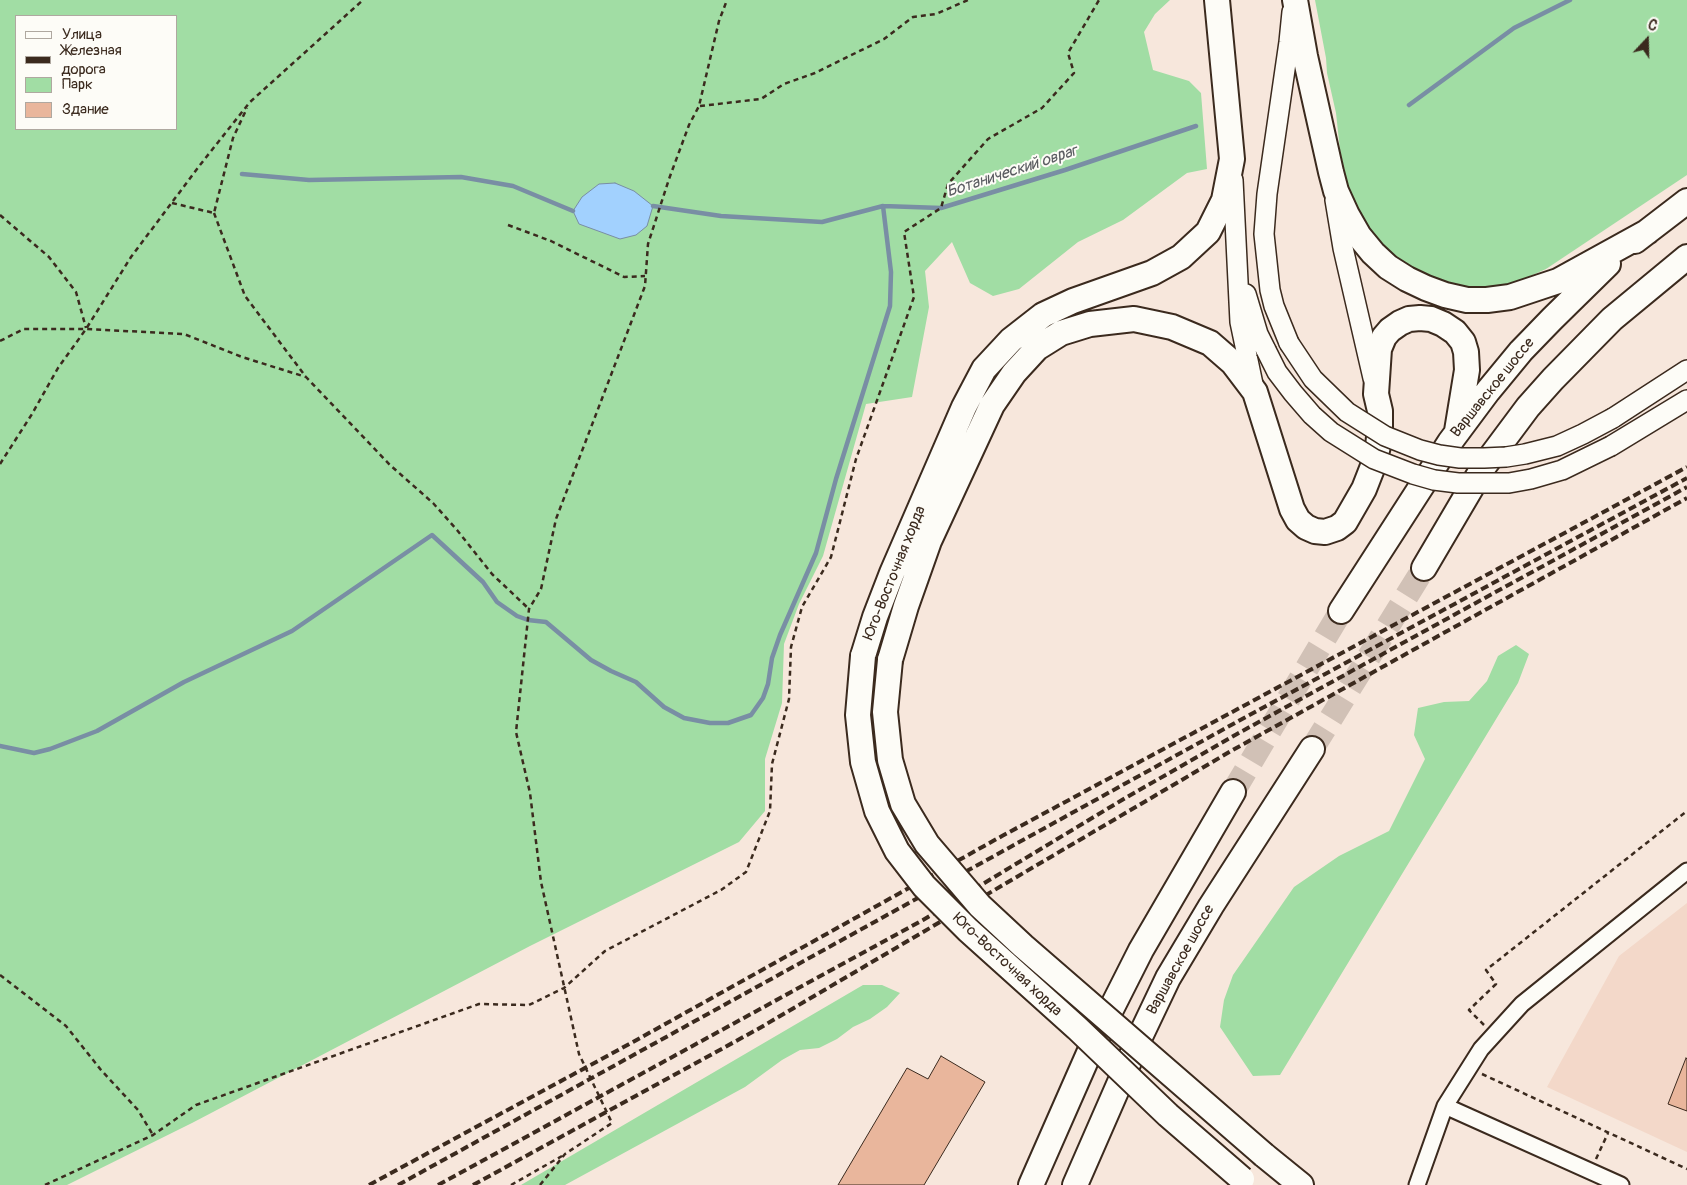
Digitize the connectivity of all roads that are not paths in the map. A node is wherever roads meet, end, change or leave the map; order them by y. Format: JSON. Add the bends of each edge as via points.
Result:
{"nodes":[{"id":1,"x":1216,"y":0,"type":"edge"},
{"id":2,"x":1293,"y":0,"type":"edge"},
{"id":3,"x":1232,"y":159,"type":"junction"},
{"id":4,"x":1331,"y":172,"type":"junction"},
{"id":5,"x":1687,"y":201,"type":"edge"},
{"id":6,"x":1647,"y":232,"type":"junction"},
{"id":7,"x":1236,"y":246,"type":"junction"},
{"id":8,"x":1687,"y":257,"type":"edge"},
{"id":9,"x":1687,"y":370,"type":"edge"},
{"id":10,"x":1255,"y":392,"type":"junction"},
{"id":11,"x":1376,"y":394,"type":"junction"},
{"id":12,"x":1687,"y":400,"type":"edge"},
{"id":13,"x":1457,"y":431,"type":"junction"},
{"id":14,"x":1424,"y":568,"type":"tunnel mouth"},
{"id":15,"x":1341,"y":611,"type":"tunnel mouth"},
{"id":16,"x":1312,"y":749,"type":"tunnel mouth"},
{"id":17,"x":1233,"y":792,"type":"tunnel mouth"},
{"id":18,"x":1687,"y":871,"type":"edge"},
{"id":19,"x":1445,"y":1106,"type":"junction"},
{"id":20,"x":1095,"y":1138,"type":"junction"},
{"id":21,"x":1246,"y":1182,"type":"edge"},
{"id":22,"x":1031,"y":1185,"type":"edge"},
{"id":23,"x":1075,"y":1185,"type":"edge"},
{"id":24,"x":1089,"y":1185,"type":"edge"},
{"id":25,"x":1301,"y":1185,"type":"edge"},
{"id":26,"x":1417,"y":1185,"type":"edge"},
{"id":27,"x":1621,"y":1185,"type":"edge"}],
"edges":[{"from":1,"to":3,"type":"main road","name":"Юго-Восточная хорда"},
{"from":2,"to":4,"type":"main road"},
{"from":2,"to":9,"type":"street","bridge":true,"via":[[1267,194],[1264,234],[1270,290],[1289,343],[1313,379],[1347,412],[1385,436],[1420,450],[1460,458],[1506,457],[1557,446],[1584,434]]},
{"from":3,"to":7,"type":"street"},
{"from":3,"to":21,"type":"main road","name":"Юго-Восточная хорда","bridge":true,"via":[[1224,200],[1208,232],[1181,257],[1152,273],[1043,315],[1011,340],[984,369],[964,407],[874,617],[863,656],[858,715],[863,762],[877,811],[897,851],[924,886],[1168,1115]]},
{"from":4,"to":6,"type":"main road","via":[[1336,191],[1359,236],[1388,267],[1407,280],[1460,298],[1487,300],[1534,290],[1558,281]]},
{"from":4,"to":11,"type":"street","via":[[1343,248]]},
{"from":5,"to":6,"type":"main road","name":"Варшавское шоссе"},
{"from":6,"to":13,"type":"main road","name":"Варшавское шоссе","via":[[1615,257],[1521,351]]},
{"from":7,"to":10,"type":"street","via":[[1240,322]]},
{"from":7,"to":12,"type":"street","bridge":true,"via":[[1247,297],[1277,372],[1312,415],[1331,432],[1374,459],[1413,474],[1458,483],[1509,483],[1531,479],[1562,470],[1611,446]]},
{"from":8,"to":14,"type":"main road","via":[[1612,319],[1528,407],[1484,466]]},
{"from":10,"to":11,"type":"main road","name":"Юго-Восточная хорда","via":[[1292,509],[1306,527],[1324,532],[1345,522],[1373,466],[1380,429]]},
{"from":10,"to":25,"type":"main road","name":"Юго-Восточная хорда","bridge":true,"via":[[1233,363],[1210,343],[1172,326],[1134,319],[1090,324],[1061,333],[1037,348],[1014,373],[992,405],[929,541],[890,660],[885,712],[890,760],[903,804],[927,844],[980,906]]},
{"from":11,"to":13,"type":"main road","name":"Юго-Восточная хорда","via":[[1379,348],[1390,330],[1409,319],[1432,319],[1443,324],[1455,332],[1466,352],[1467,370]]},
{"from":13,"to":15,"type":"main road","name":"Варшавское шоссе"},
{"from":16,"to":20,"type":"main road","name":"Варшавское шоссе","via":[[1168,978]]},
{"from":17,"to":22,"type":"main road","via":[[1140,950]]},
{"from":18,"to":19,"type":"street","via":[[1522,1004],[1482,1049]]},
{"from":19,"to":26,"type":"street"},
{"from":19,"to":27,"type":"street"},
{"from":20,"to":23,"type":"main road","name":"Варшавское шоссе"},
{"from":20,"to":24,"type":"street"}]}
